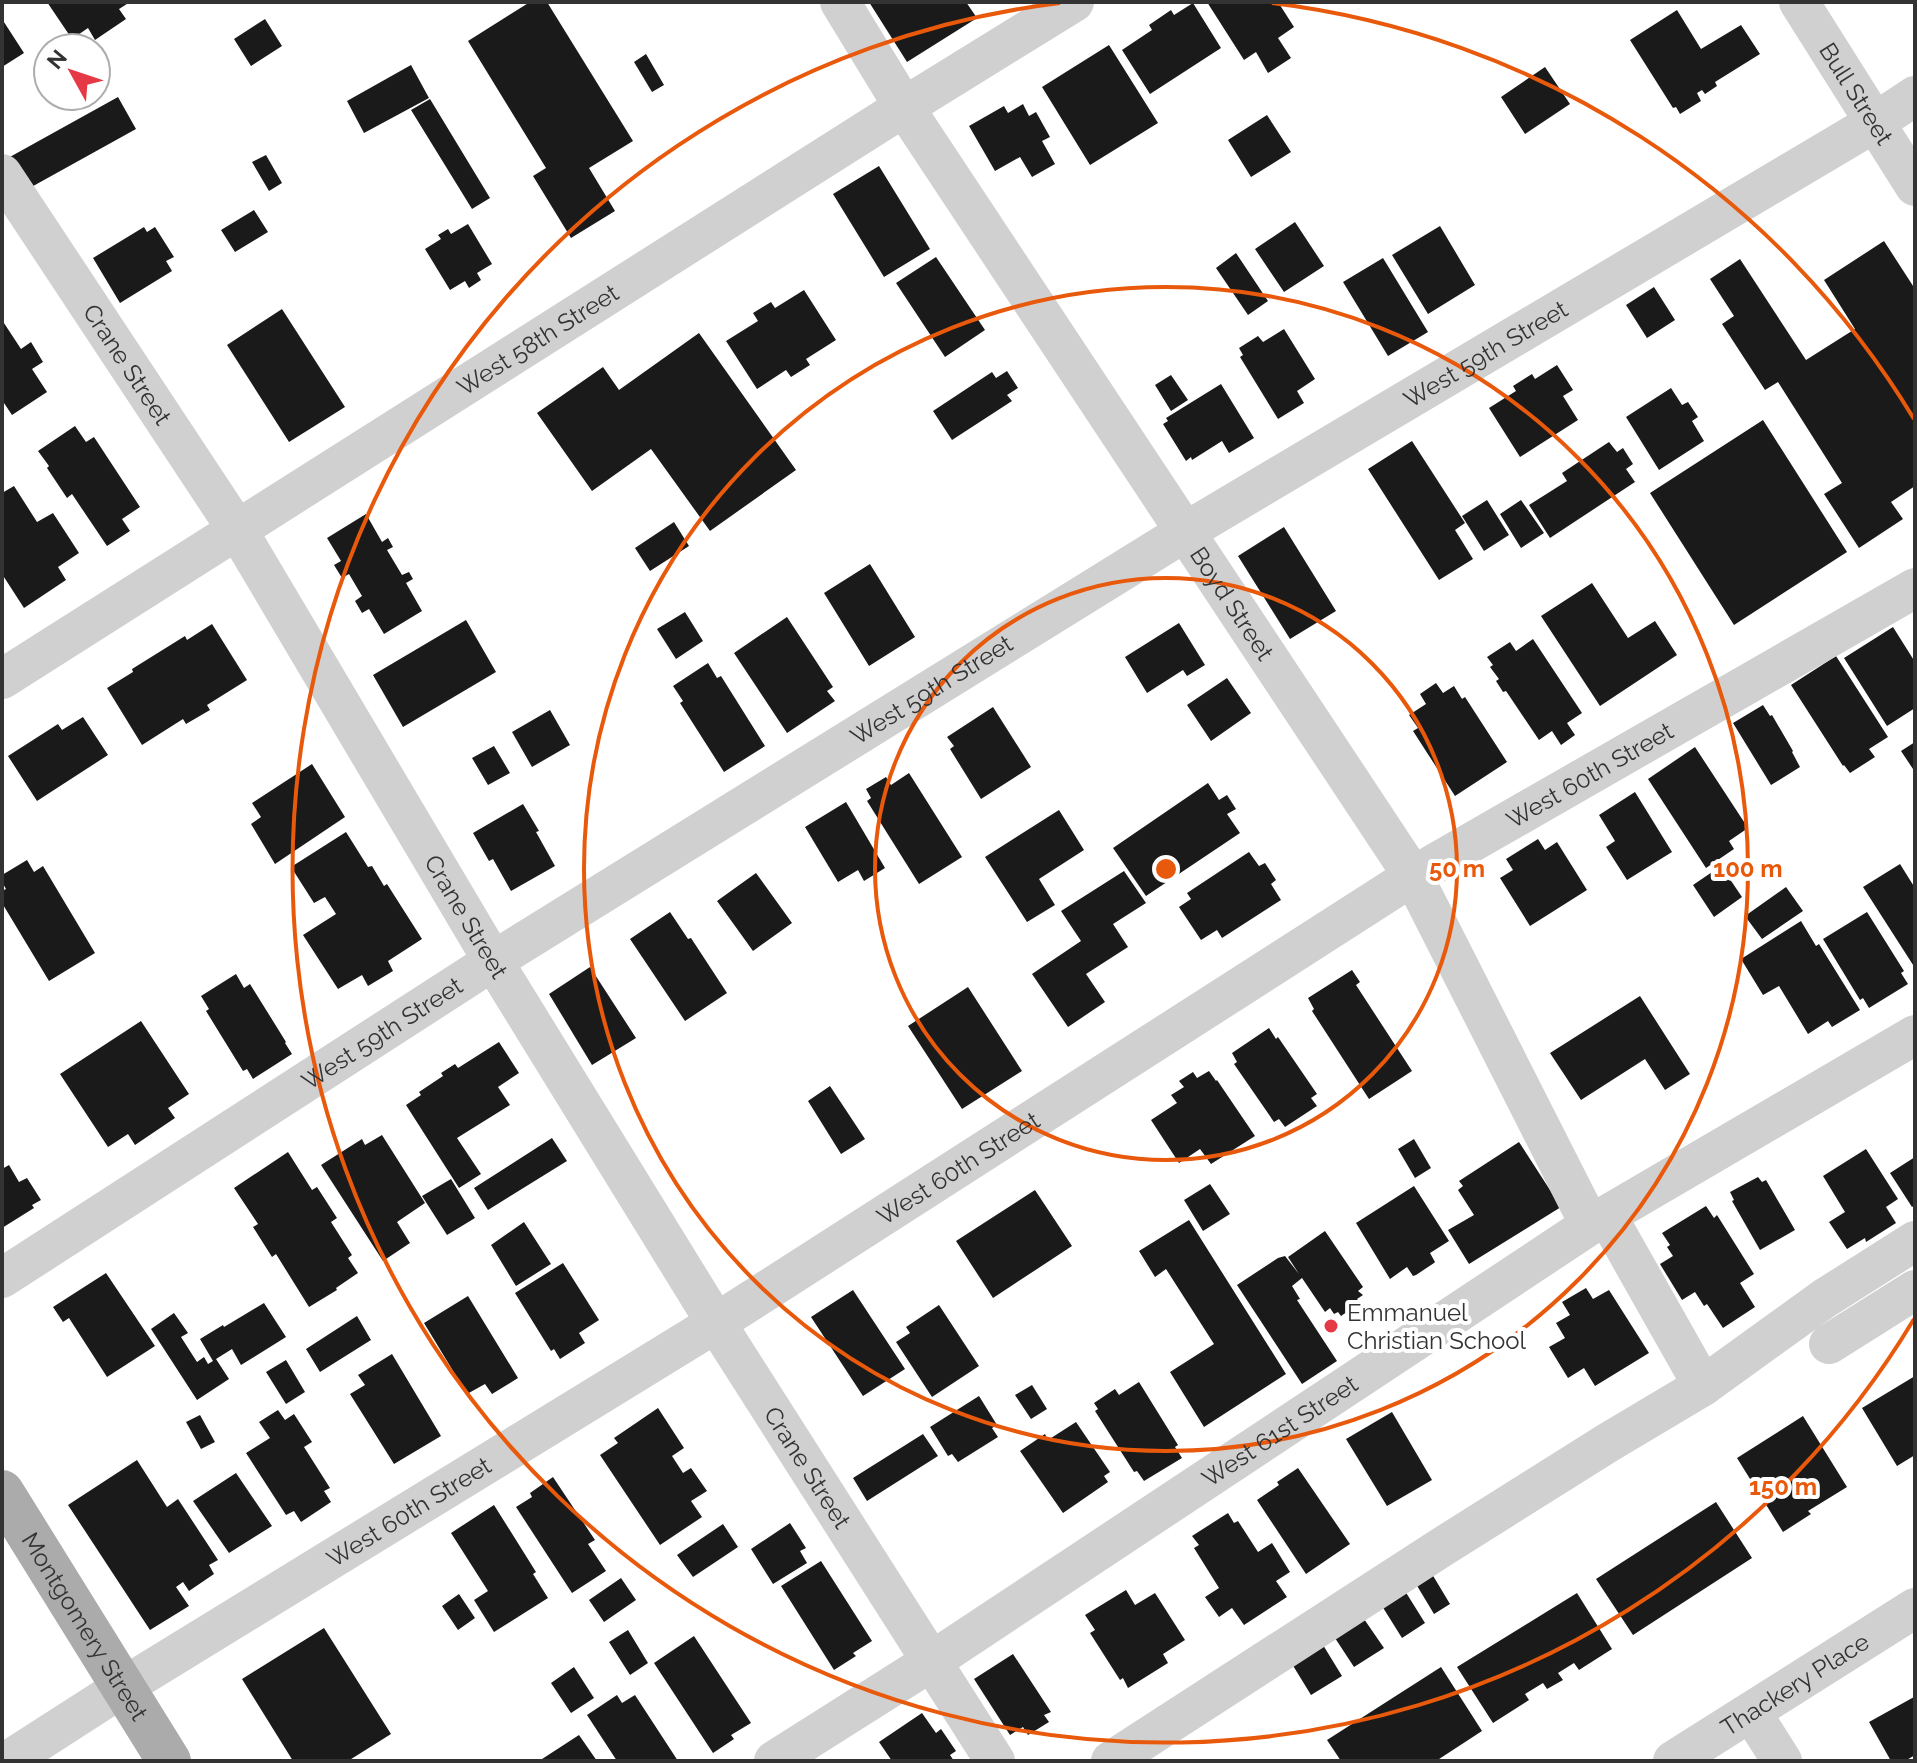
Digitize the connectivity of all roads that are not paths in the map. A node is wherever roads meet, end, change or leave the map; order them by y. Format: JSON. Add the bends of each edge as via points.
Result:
{"nodes":[{"id":1,"x":840,"y":2,"type":"edge"},
{"id":2,"x":1074,"y":2,"type":"edge"},
{"id":3,"x":1799,"y":2,"type":"edge"},
{"id":4,"x":1915,"y":96,"type":"edge"},
{"id":5,"x":904,"y":107,"type":"junction"},
{"id":6,"x":1874,"y":123,"type":"junction"},
{"id":7,"x":2,"y":174,"type":"edge"},
{"id":8,"x":1914,"y":184,"type":"edge"},
{"id":9,"x":238,"y":531,"type":"junction"},
{"id":10,"x":1185,"y":532,"type":"junction"},
{"id":11,"x":1915,"y":588,"type":"edge"},
{"id":12,"x":2,"y":679,"type":"edge"},
{"id":13,"x":1413,"y":876,"type":"junction"},
{"id":14,"x":493,"y":961,"type":"junction"},
{"id":15,"x":1915,"y":1035,"type":"edge"},
{"id":16,"x":1598,"y":1221,"type":"junction"},
{"id":17,"x":1915,"y":1241,"type":"edge"},
{"id":18,"x":2,"y":1278,"type":"edge"},
{"id":19,"x":1915,"y":1290,"type":"edge"},
{"id":20,"x":716,"y":1323,"type":"junction"},
{"id":21,"x":1829,"y":1344,"type":"dead end"},
{"id":22,"x":1703,"y":1386,"type":"junction"},
{"id":23,"x":2,"y":1492,"type":"edge"},
{"id":24,"x":1910,"y":1622,"type":"edge"},
{"id":25,"x":932,"y":1661,"type":"junction"},
{"id":26,"x":123,"y":1687,"type":"junction"},
{"id":27,"x":1751,"y":1712,"type":"junction"},
{"id":28,"x":8,"y":1761,"type":"edge"},
{"id":29,"x":169,"y":1761,"type":"edge"},
{"id":30,"x":774,"y":1761,"type":"edge"},
{"id":31,"x":995,"y":1761,"type":"edge"},
{"id":32,"x":1111,"y":1761,"type":"edge"},
{"id":33,"x":1673,"y":1761,"type":"edge"},
{"id":34,"x":1782,"y":1761,"type":"edge"}],
"edges":[{"from":1,"to":5,"type":"street","name":"Boyd Street"},
{"from":2,"to":5,"type":"street","name":"West 58th Street"},
{"from":3,"to":6,"type":"street","name":"Bull Street"},
{"from":4,"to":6,"type":"street","name":"West 59th Street"},
{"from":5,"to":9,"type":"street","name":"West 58th Street"},
{"from":5,"to":10,"type":"street","name":"Boyd Street"},
{"from":6,"to":8,"type":"street","name":"Bull Street"},
{"from":6,"to":10,"type":"street","name":"West 59th Street"},
{"from":7,"to":9,"type":"street","name":"Crane Street"},
{"from":9,"to":12,"type":"street","name":"West 58th Street"},
{"from":9,"to":14,"type":"street","name":"Crane Street"},
{"from":10,"to":13,"type":"street","name":"Boyd Street"},
{"from":10,"to":14,"type":"street","name":"West 59th Street"},
{"from":11,"to":13,"type":"street","name":"West 60th Street"},
{"from":13,"to":16,"type":"street","name":"Boyd Street"},
{"from":13,"to":20,"type":"street","name":"West 60th Street"},
{"from":14,"to":18,"type":"street","name":"West 59th Street"},
{"from":14,"to":20,"type":"street","name":"Crane Street"},
{"from":15,"to":16,"type":"street","name":"West 61st Street"},
{"from":16,"to":22,"type":"street","name":"Boyd Street"},
{"from":16,"to":25,"type":"street","name":"West 61st Street"},
{"from":17,"to":22,"type":"street"},
{"from":19,"to":21,"type":"street"},
{"from":20,"to":25,"type":"street","name":"Crane Street"},
{"from":20,"to":26,"type":"street","name":"West 60th Street"},
{"from":22,"to":32,"type":"street"},
{"from":23,"to":26,"type":"main road","name":"Montgomery Street"},
{"from":24,"to":27,"type":"street","name":"Thackery Place"},
{"from":25,"to":30,"type":"street","name":"West 61st Street"},
{"from":25,"to":31,"type":"street","name":"Crane Street"},
{"from":26,"to":28,"type":"street","name":"West 60th Street"},
{"from":26,"to":29,"type":"main road","name":"Montgomery Street"},
{"from":27,"to":33,"type":"street","name":"Thackery Place"},
{"from":27,"to":34,"type":"street"}]}
